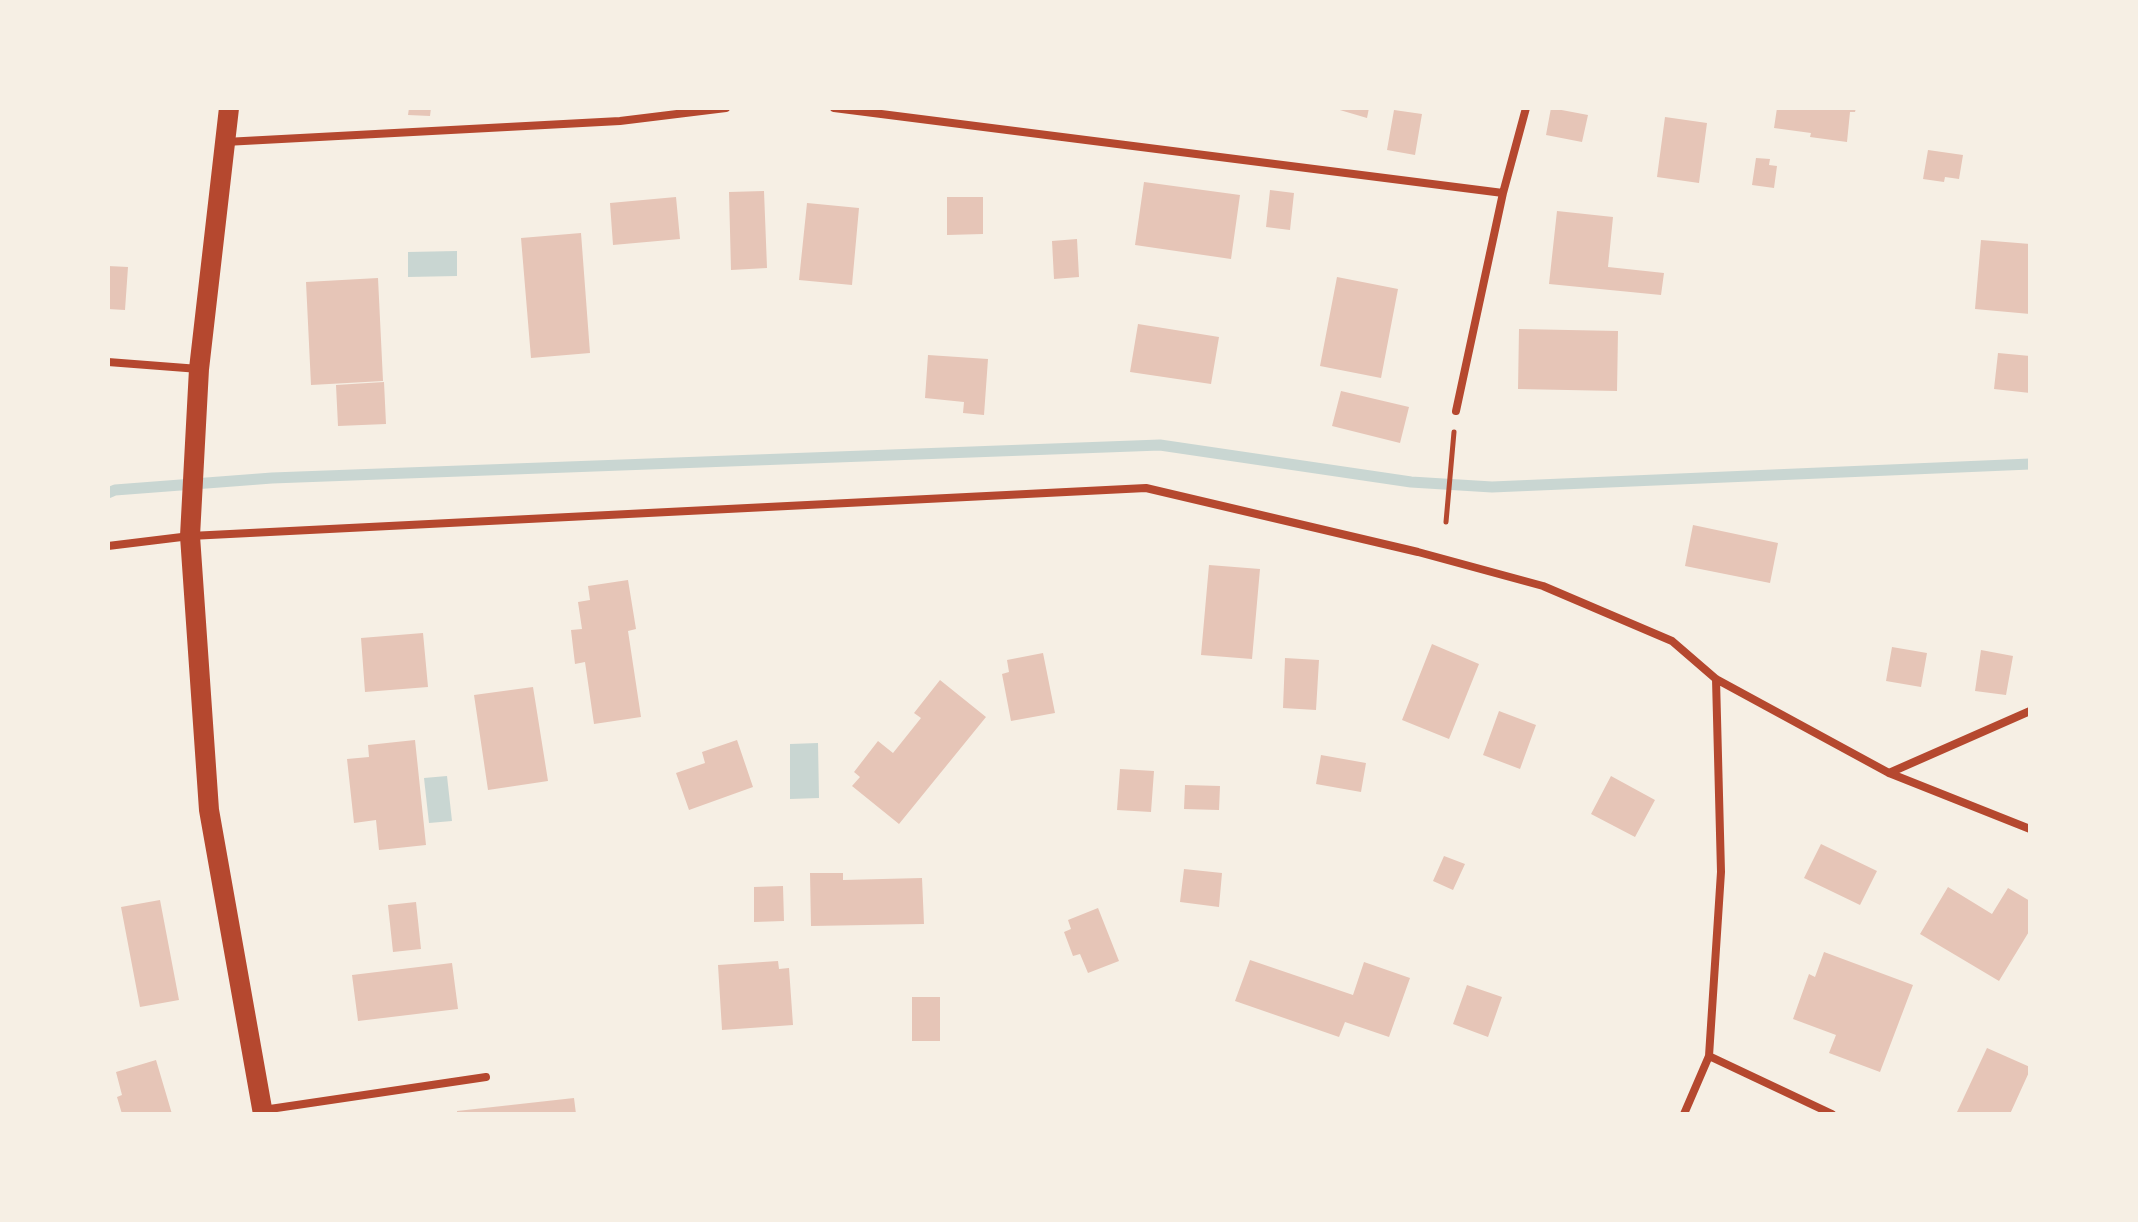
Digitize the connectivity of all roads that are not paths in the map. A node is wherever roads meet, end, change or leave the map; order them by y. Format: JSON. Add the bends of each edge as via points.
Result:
{"nodes":[{"id":1,"x":229,"y":108,"type":"edge"},
{"id":2,"x":726,"y":108,"type":"edge"},
{"id":3,"x":834,"y":108,"type":"edge"},
{"id":4,"x":1526,"y":108,"type":"edge"},
{"id":5,"x":225,"y":142,"type":"junction"},
{"id":6,"x":1503,"y":193,"type":"junction"},
{"id":7,"x":108,"y":362,"type":"edge"},
{"id":8,"x":199,"y":369,"type":"junction"},
{"id":9,"x":1456,"y":411,"type":"dead end"},
{"id":10,"x":190,"y":536,"type":"junction"},
{"id":11,"x":108,"y":546,"type":"edge"},
{"id":12,"x":1716,"y":679,"type":"junction"},
{"id":13,"x":2030,"y":711,"type":"edge"},
{"id":14,"x":1889,"y":773,"type":"junction"},
{"id":15,"x":2030,"y":829,"type":"edge"},
{"id":16,"x":1709,"y":1056,"type":"junction"},
{"id":17,"x":486,"y":1077,"type":"dead end"},
{"id":18,"x":263,"y":1112,"type":"edge"},
{"id":19,"x":1684,"y":1114,"type":"edge"},
{"id":20,"x":1832,"y":1114,"type":"edge"}],
"edges":[{"from":1,"to":5,"type":"main road"},
{"from":2,"to":5,"type":"street","via":[[620,121]]},
{"from":3,"to":6,"type":"street"},
{"from":4,"to":6,"type":"street"},
{"from":5,"to":8,"type":"main road"},
{"from":6,"to":9,"type":"street"},
{"from":7,"to":8,"type":"street"},
{"from":8,"to":10,"type":"main road"},
{"from":10,"to":11,"type":"street"},
{"from":10,"to":12,"type":"street","via":[[1146,488],[1543,586],[1672,641]]},
{"from":10,"to":18,"type":"main road","via":[[209,810]]},
{"from":12,"to":14,"type":"street"},
{"from":12,"to":16,"type":"street","via":[[1721,872]]},
{"from":13,"to":14,"type":"street"},
{"from":14,"to":15,"type":"street"},
{"from":16,"to":19,"type":"street"},
{"from":16,"to":20,"type":"street"},
{"from":17,"to":18,"type":"street"}]}
